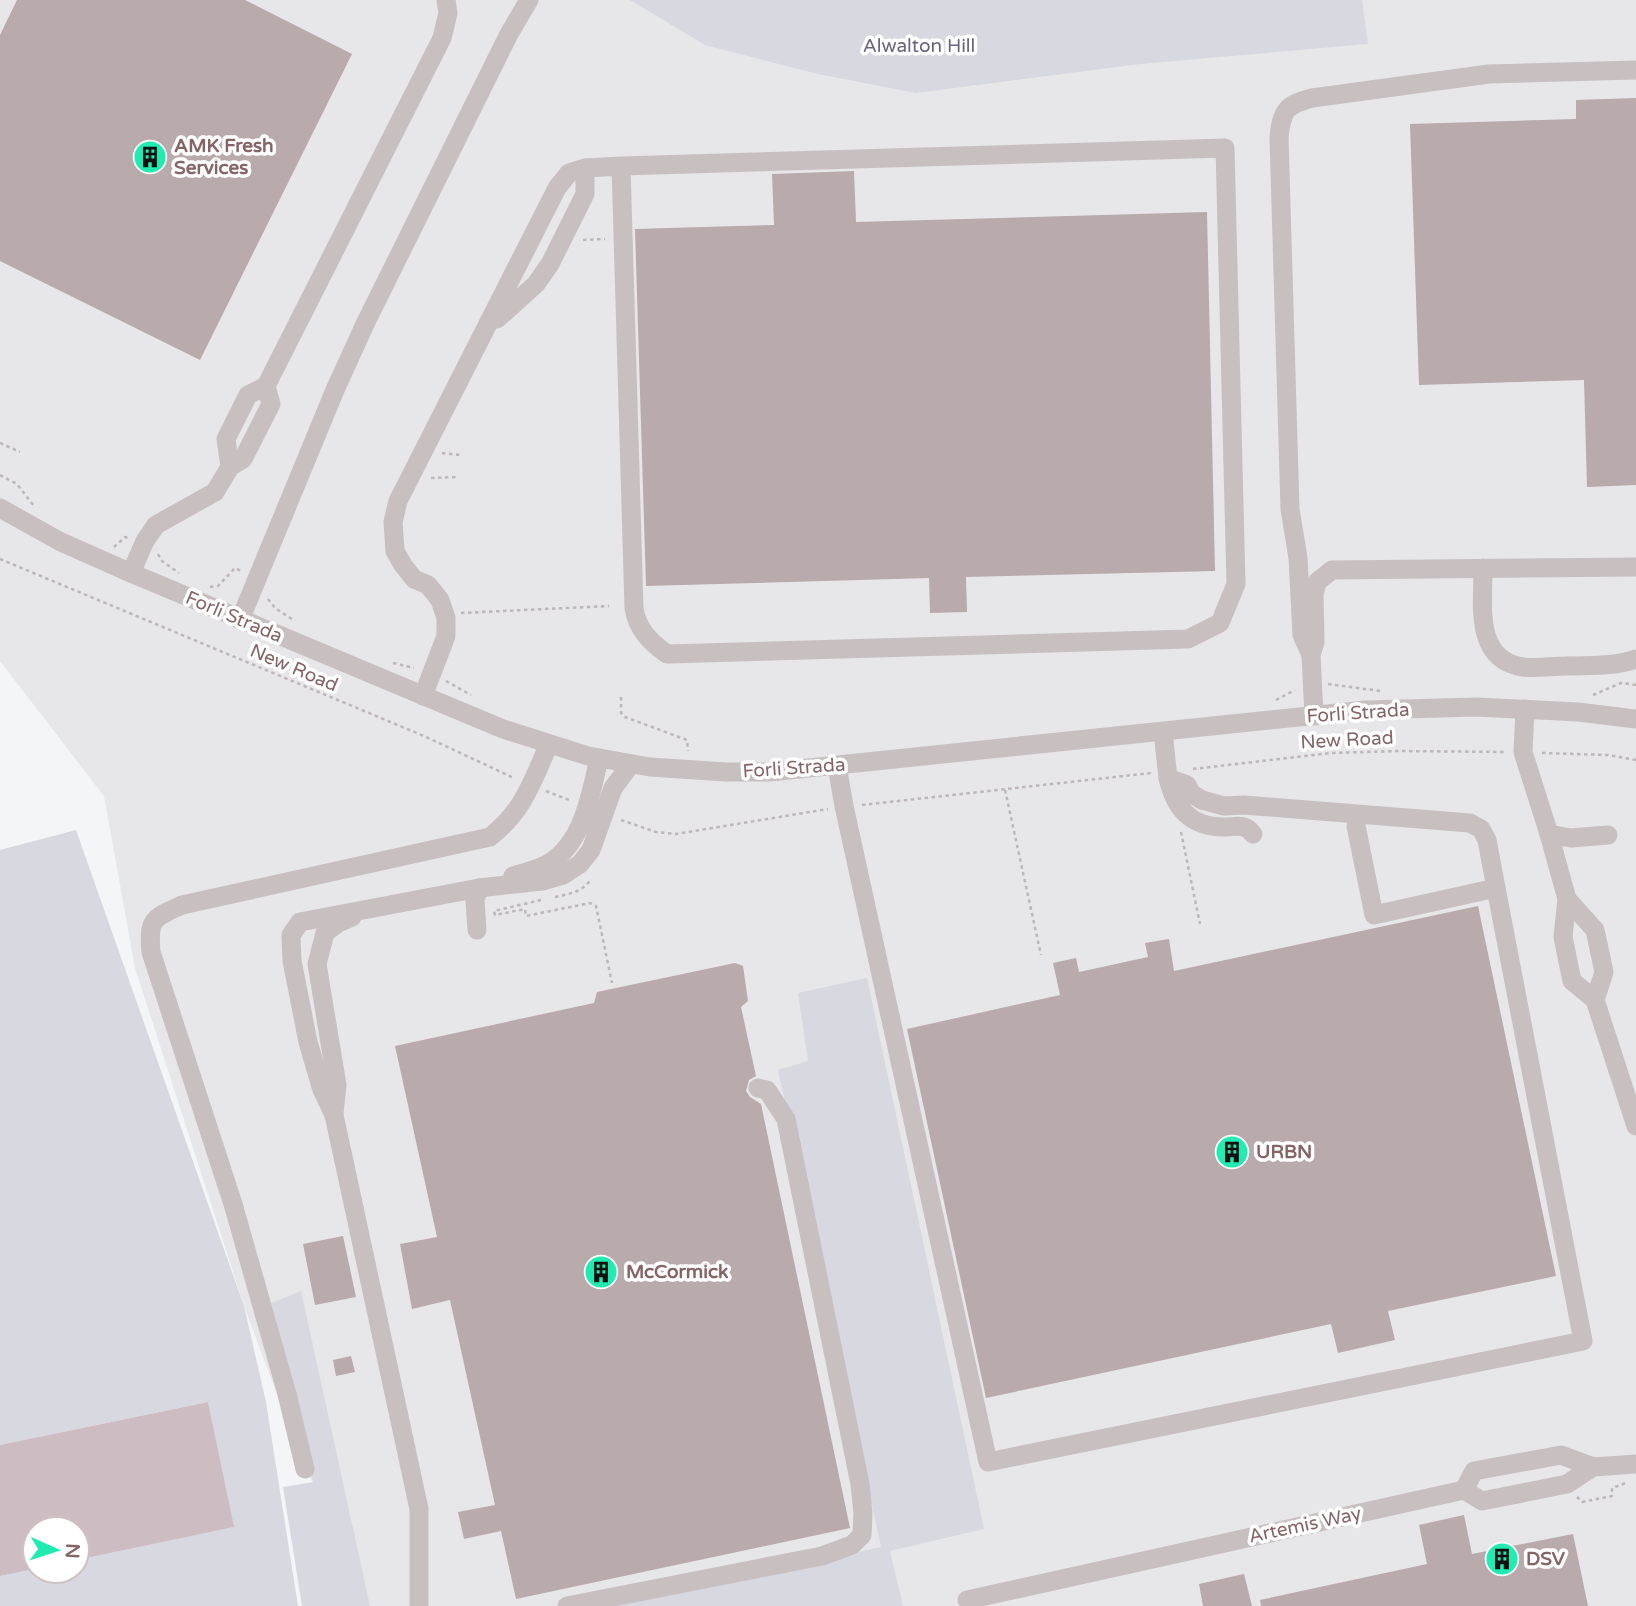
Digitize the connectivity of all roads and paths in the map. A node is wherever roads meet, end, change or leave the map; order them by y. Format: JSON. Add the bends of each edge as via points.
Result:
{"nodes":[{"id":1,"x":446,"y":0,"type":"edge"},
{"id":2,"x":529,"y":0,"type":"edge"},
{"id":3,"x":1636,"y":70,"type":"edge"},
{"id":4,"x":621,"y":166,"type":"junction"},
{"id":5,"x":586,"y":168,"type":"junction"},
{"id":6,"x":488,"y":323,"type":"junction"},
{"id":7,"x":0,"y":443,"type":"edge"},
{"id":8,"x":439,"y":448,"type":"dead end"},
{"id":9,"x":20,"y":452,"type":"dead end"},
{"id":10,"x":460,"y":455,"type":"dead end"},
{"id":11,"x":0,"y":475,"type":"edge"},
{"id":12,"x":460,"y":477,"type":"dead end"},
{"id":13,"x":421,"y":479,"type":"dead end"},
{"id":14,"x":0,"y":508,"type":"edge"},
{"id":15,"x":36,"y":509,"type":"dead end"},
{"id":16,"x":128,"y":538,"type":"dead end"},
{"id":17,"x":108,"y":546,"type":"dead end"},
{"id":18,"x":151,"y":549,"type":"dead end"},
{"id":19,"x":0,"y":559,"type":"edge"},
{"id":20,"x":1636,"y":567,"type":"edge"},
{"id":21,"x":1483,"y":568,"type":"junction"},
{"id":22,"x":238,"y":570,"type":"dead end"},
{"id":23,"x":1332,"y":570,"type":"junction"},
{"id":24,"x":131,"y":573,"type":"junction"},
{"id":25,"x":183,"y":575,"type":"dead end"},
{"id":26,"x":1300,"y":586,"type":"junction"},
{"id":27,"x":206,"y":587,"type":"dead end"},
{"id":28,"x":267,"y":596,"type":"dead end"},
{"id":29,"x":609,"y":606,"type":"dead end"},
{"id":30,"x":240,"y":620,"type":"junction"},
{"id":31,"x":460,"y":621,"type":"dead end"},
{"id":32,"x":303,"y":626,"type":"dead end"},
{"id":33,"x":1311,"y":655,"type":"junction"},
{"id":34,"x":1636,"y":660,"type":"edge"},
{"id":35,"x":385,"y":662,"type":"dead end"},
{"id":36,"x":407,"y":665,"type":"dead end"},
{"id":37,"x":451,"y":673,"type":"dead end"},
{"id":38,"x":1621,"y":683,"type":"dead end"},
{"id":39,"x":1636,"y":685,"type":"edge"},
{"id":40,"x":1300,"y":687,"type":"dead end"},
{"id":41,"x":423,"y":696,"type":"junction"},
{"id":42,"x":621,"y":697,"type":"dead end"},
{"id":43,"x":481,"y":701,"type":"dead end"},
{"id":44,"x":1272,"y":703,"type":"dead end"},
{"id":45,"x":1525,"y":709,"type":"junction"},
{"id":46,"x":1635,"y":714,"type":"edge"},
{"id":47,"x":1314,"y":716,"type":"junction"},
{"id":48,"x":1163,"y":732,"type":"junction"},
{"id":49,"x":549,"y":744,"type":"junction"},
{"id":50,"x":1507,"y":752,"type":"dead end"},
{"id":51,"x":1540,"y":753,"type":"dead end"},
{"id":52,"x":681,"y":754,"type":"dead end"},
{"id":53,"x":599,"y":758,"type":"junction"},
{"id":54,"x":1636,"y":760,"type":"edge"},
{"id":55,"x":631,"y":764,"type":"junction"},
{"id":56,"x":837,"y":766,"type":"junction"},
{"id":57,"x":1189,"y":769,"type":"dead end"},
{"id":58,"x":1159,"y":778,"type":"junction"},
{"id":59,"x":531,"y":785,"type":"junction"},
{"id":60,"x":1005,"y":790,"type":"junction"},
{"id":61,"x":578,"y":804,"type":"dead end"},
{"id":62,"x":857,"y":805,"type":"dead end"},
{"id":63,"x":831,"y":809,"type":"dead end"},
{"id":64,"x":616,"y":818,"type":"dead end"},
{"id":65,"x":1356,"y":825,"type":"dead end"},
{"id":66,"x":1181,"y":830,"type":"dead end"},
{"id":67,"x":1254,"y":834,"type":"dead end"},
{"id":68,"x":1549,"y":834,"type":"junction"},
{"id":69,"x":1608,"y":835,"type":"dead end"},
{"id":70,"x":595,"y":872,"type":"dead end"},
{"id":71,"x":479,"y":888,"type":"junction"},
{"id":72,"x":1496,"y":888,"type":"junction"},
{"id":73,"x":1567,"y":899,"type":"junction"},
{"id":74,"x":373,"y":910,"type":"junction"},
{"id":75,"x":1200,"y":924,"type":"dead end"},
{"id":76,"x":477,"y":930,"type":"dead end"},
{"id":77,"x":1041,"y":954,"type":"dead end"},
{"id":78,"x":612,"y":983,"type":"dead end"},
{"id":79,"x":1595,"y":1000,"type":"junction"},
{"id":80,"x":758,"y":1088,"type":"dead end"},
{"id":81,"x":334,"y":1115,"type":"junction"},
{"id":82,"x":1636,"y":1126,"type":"edge"},
{"id":83,"x":1636,"y":1464,"type":"edge"},
{"id":84,"x":1593,"y":1467,"type":"junction"},
{"id":85,"x":305,"y":1469,"type":"dead end"},
{"id":86,"x":1464,"y":1490,"type":"junction"},
{"id":87,"x":967,"y":1600,"type":"dead end"},
{"id":88,"x":419,"y":1606,"type":"edge"},
{"id":89,"x":567,"y":1606,"type":"edge"}],
"edges":[{"from":1,"to":24,"type":"street","via":[[442,37],[267,386],[248,395],[226,439],[230,467],[221,485],[156,525]]},
{"from":2,"to":30,"type":"street","via":[[365,324]]},
{"from":3,"to":26,"type":"street","via":[[1489,74],[1312,98],[1293,103],[1282,116],[1290,509]]},
{"from":4,"to":4,"type":"street","via":[[1226,148],[1236,584],[1220,623],[1188,639],[1174,640],[667,654],[636,620],[634,608]]},
{"from":4,"to":5,"type":"street"},
{"from":5,"to":6,"type":"street","via":[[569,173],[557,188]]},
{"from":5,"to":6,"type":"street","via":[[585,194],[550,264],[536,284]]},
{"from":6,"to":41,"type":"street","via":[[398,501],[393,522],[399,558],[414,579],[428,585],[440,600],[446,618],[446,636]]},
{"from":7,"to":9,"type":"path"},
{"from":8,"to":10,"type":"path","via":[[443,454]]},
{"from":11,"to":15,"type":"path","via":[[17,484]]},
{"from":12,"to":13,"type":"path"},
{"from":14,"to":24,"type":"street","name":"Forli Strada"},
{"from":16,"to":17,"type":"path","via":[[115,547]]},
{"from":18,"to":25,"type":"path"},
{"from":19,"to":59,"type":"path","name":"New Road"},
{"from":20,"to":21,"type":"street"},
{"from":21,"to":23,"type":"street"},
{"from":21,"to":34,"type":"street","via":[[1488,642],[1503,662],[1523,667]]},
{"from":22,"to":27,"type":"path","via":[[218,586]]},
{"from":23,"to":26,"type":"street","via":[[1313,570]]},
{"from":23,"to":33,"type":"street","via":[[1317,582]]},
{"from":24,"to":30,"type":"street","name":"Forli Strada"},
{"from":26,"to":33,"type":"street","via":[[1302,635]]},
{"from":28,"to":32,"type":"path","via":[[275,608]]},
{"from":29,"to":31,"type":"path","via":[[457,613]]},
{"from":30,"to":41,"type":"street","name":"Forli Strada"},
{"from":33,"to":47,"type":"street"},
{"from":35,"to":36,"type":"path"},
{"from":37,"to":43,"type":"path","via":[[453,684]]},
{"from":38,"to":39,"type":"path"},
{"from":40,"to":44,"type":"path"},
{"from":41,"to":49,"type":"street","name":"Forli Strada"},
{"from":42,"to":52,"type":"path","via":[[625,717],[687,740],[688,755]]},
{"from":45,"to":46,"type":"street","name":"Forli Strada"},
{"from":45,"to":47,"type":"street","name":"Forli Strada","via":[[1379,710]]},
{"from":45,"to":68,"type":"street","via":[[1523,752]]},
{"from":47,"to":48,"type":"street","name":"Forli Strada"},
{"from":48,"to":56,"type":"street","name":"Forli Strada"},
{"from":48,"to":58,"type":"street"},
{"from":49,"to":53,"type":"street","name":"Forli Strada"},
{"from":49,"to":59,"type":"street"},
{"from":50,"to":57,"type":"path","name":"New Road","via":[[1331,753]]},
{"from":51,"to":54,"type":"path"},
{"from":53,"to":55,"type":"street","name":"Forli Strada"},
{"from":53,"to":71,"type":"street","via":[[580,824],[561,855],[547,865]]},
{"from":55,"to":56,"type":"street","name":"Forli Strada","via":[[726,772]]},
{"from":55,"to":71,"type":"street","via":[[613,788],[591,850],[580,864],[542,881]]},
{"from":56,"to":72,"type":"street","via":[[988,1462],[1583,1340]]},
{"from":58,"to":60,"type":"path"},
{"from":58,"to":67,"type":"street","via":[[1176,804],[1194,820],[1213,827],[1241,826]]},
{"from":58,"to":72,"type":"street","via":[[1187,785],[1202,800],[1224,806],[1470,823],[1481,829],[1487,840]]},
{"from":59,"to":61,"type":"path","name":"New Road"},
{"from":59,"to":85,"type":"street","via":[[510,822],[491,838],[182,905],[152,922],[151,953],[233,1204]]},
{"from":60,"to":62,"type":"path"},
{"from":60,"to":77,"type":"path"},
{"from":63,"to":64,"type":"path","via":[[676,834]]},
{"from":65,"to":72,"type":"street","via":[[1374,915]]},
{"from":66,"to":75,"type":"path"},
{"from":68,"to":69,"type":"street","via":[[1571,838]]},
{"from":68,"to":73,"type":"street"},
{"from":70,"to":78,"type":"path","via":[[575,893],[494,911],[495,915],[524,909],[526,916],[590,903],[596,906]]},
{"from":71,"to":74,"type":"street"},
{"from":71,"to":76,"type":"street"},
{"from":73,"to":79,"type":"street","via":[[1563,937],[1572,981]]},
{"from":73,"to":79,"type":"street","via":[[1595,930],[1604,972]]},
{"from":74,"to":81,"type":"street","via":[[325,933],[317,964],[337,1086]]},
{"from":74,"to":81,"type":"street","via":[[300,922],[291,935],[308,1042]]},
{"from":79,"to":82,"type":"street"},
{"from":80,"to":89,"type":"street","via":[[767,1090],[786,1119],[860,1484],[862,1535],[852,1545],[822,1556]]},
{"from":81,"to":88,"type":"street","via":[[419,1509]]},
{"from":83,"to":84,"type":"street","name":"Artemis Way"},
{"from":84,"to":86,"type":"street","name":"Artemis Way","via":[[1567,1485],[1482,1502]]},
{"from":84,"to":86,"type":"street","via":[[1561,1455],[1474,1471]]},
{"from":86,"to":87,"type":"street","name":"Artemis Way"}]}
